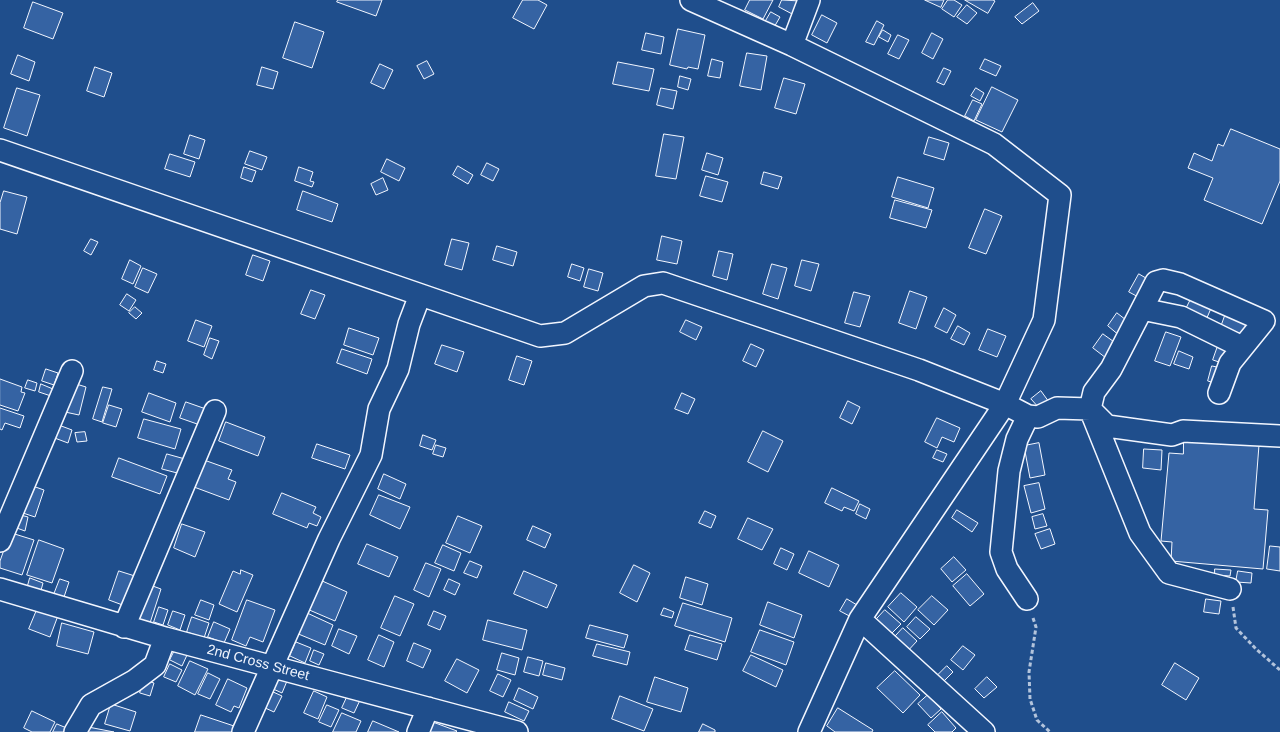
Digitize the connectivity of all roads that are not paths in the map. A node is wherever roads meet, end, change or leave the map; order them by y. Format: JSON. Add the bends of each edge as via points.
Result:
{"nodes":[{"id":1,"x":692,"y":0,"type":"edge"},
{"id":2,"x":810,"y":0,"type":"edge"},
{"id":3,"x":792,"y":45,"type":"junction"},
{"id":4,"x":0,"y":150,"type":"edge"},
{"id":5,"x":420,"y":295,"type":"junction"},
{"id":6,"x":1142,"y":309,"type":"junction"},
{"id":7,"x":1242,"y":347,"type":"junction"},
{"id":8,"x":72,"y":370,"type":"dead end"},
{"id":9,"x":1219,"y":393,"type":"dead end"},
{"id":10,"x":1004,"y":404,"type":"junction"},
{"id":11,"x":1090,"y":409,"type":"junction"},
{"id":12,"x":215,"y":411,"type":"dead end"},
{"id":13,"x":1028,"y":416,"type":"junction"},
{"id":14,"x":1280,"y":436,"type":"edge"},
{"id":15,"x":0,"y":541,"type":"edge"},
{"id":16,"x":1230,"y":588,"type":"road end"},
{"id":17,"x":0,"y":589,"type":"edge"},
{"id":18,"x":1027,"y":598,"type":"road end"},
{"id":19,"x":860,"y":619,"type":"junction"},
{"id":20,"x":124,"y":627,"type":"junction"},
{"id":21,"x":165,"y":638,"type":"junction"},
{"id":22,"x":273,"y":668,"type":"junction"},
{"id":23,"x":428,"y":708,"type":"junction"},
{"id":24,"x":982,"y":731,"type":"edge"},
{"id":25,"x":74,"y":732,"type":"edge"},
{"id":26,"x":243,"y":732,"type":"edge"},
{"id":27,"x":418,"y":732,"type":"edge"},
{"id":28,"x":518,"y":732,"type":"edge"},
{"id":29,"x":809,"y":732,"type":"edge"}],
"edges":[{"from":1,"to":3,"type":"street"},
{"from":2,"to":3,"type":"street"},
{"from":3,"to":10,"type":"street","via":[[994,144],[1060,195],[1044,320]]},
{"from":4,"to":5,"type":"street"},
{"from":5,"to":10,"type":"street","via":[[540,336],[565,334],[644,286],[663,283],[919,370]]},
{"from":5,"to":22,"type":"street","via":[[398,369],[379,409],[371,456],[329,539]]},
{"from":6,"to":7,"type":"street","via":[[1180,317]]},
{"from":6,"to":7,"type":"street","via":[[1156,282],[1180,284],[1264,321]]},
{"from":6,"to":11,"type":"street","via":[[1111,369],[1094,392]]},
{"from":7,"to":9,"type":"street","via":[[1230,363]]},
{"from":8,"to":15,"type":"street"},
{"from":10,"to":13,"type":"street"},
{"from":10,"to":19,"type":"street"},
{"from":11,"to":13,"type":"street","via":[[1057,408],[1038,417]]},
{"from":11,"to":14,"type":"street","via":[[1107,426],[1172,435],[1183,431]]},
{"from":11,"to":16,"type":"street","via":[[1140,533],[1169,573]]},
{"from":12,"to":20,"type":"street"},
{"from":13,"to":18,"type":"street","via":[[1017,439],[1009,471],[1001,552],[1007,569]]},
{"from":17,"to":20,"type":"street","name":"2nd Cross Street"},
{"from":19,"to":24,"type":"street"},
{"from":19,"to":29,"type":"street"},
{"from":20,"to":21,"type":"street","name":"2nd Cross Street"},
{"from":21,"to":22,"type":"street","name":"2nd Cross Street"},
{"from":21,"to":25,"type":"street","via":[[155,666],[91,705]]},
{"from":22,"to":23,"type":"street","name":"2nd Cross Street"},
{"from":22,"to":26,"type":"street"},
{"from":23,"to":27,"type":"street"},
{"from":23,"to":28,"type":"street","name":"2nd Cross Street"}]}
